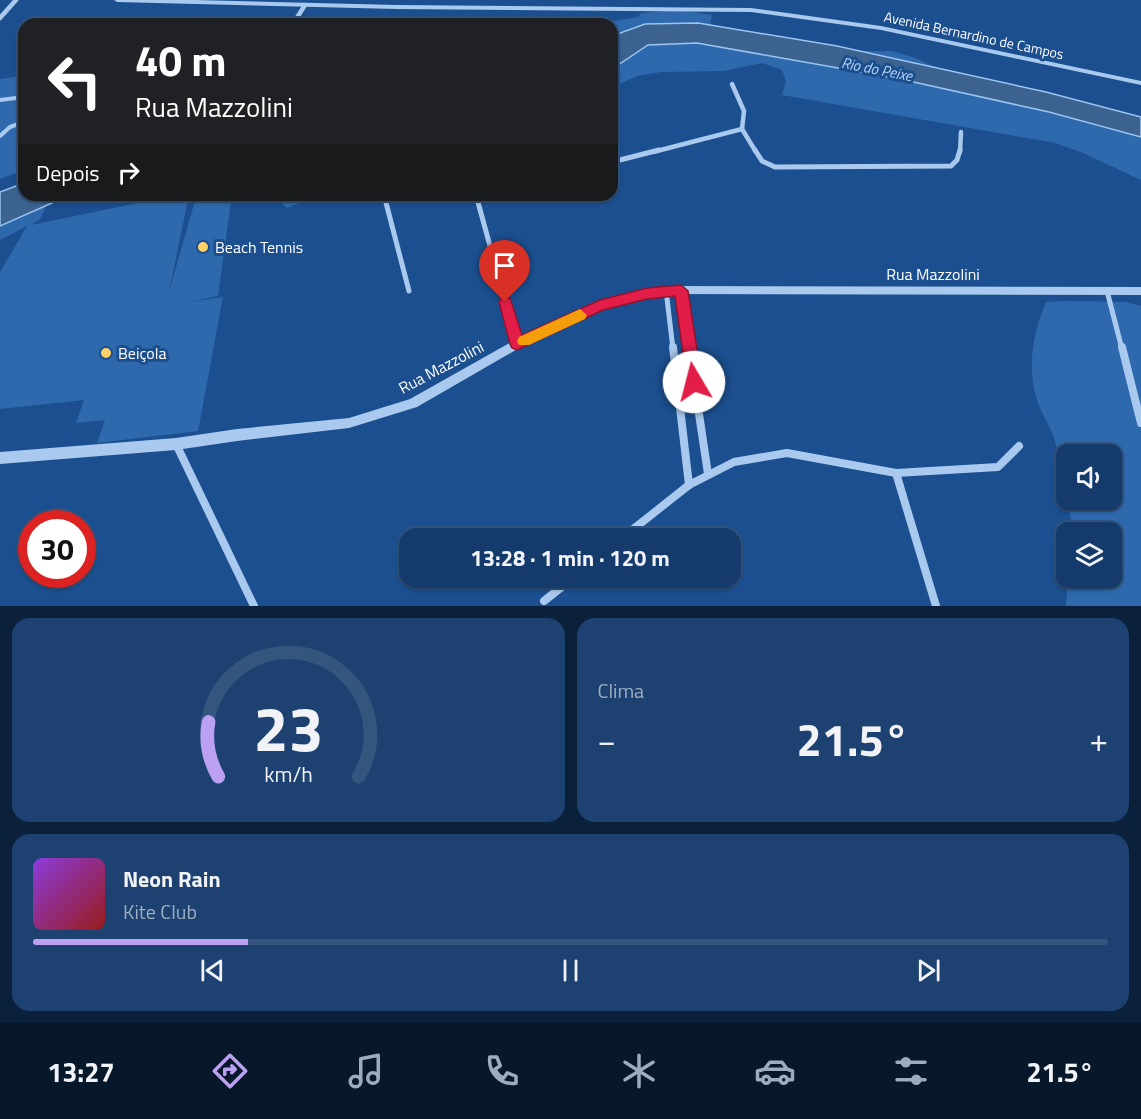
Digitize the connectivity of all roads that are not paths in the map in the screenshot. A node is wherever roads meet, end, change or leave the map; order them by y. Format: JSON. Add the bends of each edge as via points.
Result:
{"nodes":[{"id":1,"x":16,"y":0,"type":"edge"},
{"id":2,"x":117,"y":0,"type":"edge"},
{"id":3,"x":401,"y":0,"type":"edge"},
{"id":4,"x":305,"y":5,"type":"junction"},
{"id":5,"x":397,"y":7,"type":"junction"},
{"id":6,"x":0,"y":18,"type":"edge"},
{"id":7,"x":297,"y":18,"type":"edge"},
{"id":8,"x":1141,"y":83,"type":"edge"},
{"id":9,"x":732,"y":84,"type":"dead end"},
{"id":10,"x":18,"y":98,"type":"edge"},
{"id":11,"x":0,"y":100,"type":"edge"},
{"id":12,"x":18,"y":124,"type":"edge"},
{"id":13,"x":742,"y":129,"type":"junction"},
{"id":14,"x":961,"y":132,"type":"dead end"},
{"id":15,"x":0,"y":136,"type":"edge"},
{"id":16,"x":618,"y":160,"type":"edge"},
{"id":17,"x":386,"y":201,"type":"edge"},
{"id":18,"x":478,"y":201,"type":"edge"},
{"id":19,"x":666,"y":290,"type":"junction"},
{"id":20,"x":409,"y":291,"type":"dead end"},
{"id":21,"x":681,"y":291,"type":"junction"},
{"id":22,"x":1107,"y":291,"type":"junction"},
{"id":23,"x":1141,"y":291,"type":"edge"},
{"id":24,"x":517,"y":344,"type":"junction"},
{"id":25,"x":1141,"y":423,"type":"edge"},
{"id":26,"x":176,"y":444,"type":"junction"},
{"id":27,"x":1019,"y":446,"type":"dead end"},
{"id":28,"x":0,"y":458,"type":"edge"},
{"id":29,"x":896,"y":473,"type":"junction"},
{"id":30,"x":708,"y":474,"type":"junction"},
{"id":31,"x":689,"y":485,"type":"junction"},
{"id":32,"x":635,"y":528,"type":"edge"},
{"id":33,"x":560,"y":588,"type":"edge"},
{"id":34,"x":544,"y":601,"type":"dead end"},
{"id":35,"x":254,"y":606,"type":"edge"},
{"id":36,"x":936,"y":606,"type":"edge"}],
"edges":[{"from":1,"to":6,"type":"street"},
{"from":2,"to":4,"type":"street","name":"Avenida Bernardino de Campos"},
{"from":3,"to":5,"type":"street"},
{"from":4,"to":5,"type":"street","name":"Avenida Bernardino de Campos"},
{"from":4,"to":7,"type":"street"},
{"from":5,"to":8,"type":"street","name":"Avenida Bernardino de Campos","via":[[751,10],[881,28]]},
{"from":9,"to":13,"type":"street","via":[[745,109]]},
{"from":10,"to":11,"type":"street"},
{"from":12,"to":15,"type":"street"},
{"from":13,"to":14,"type":"street","via":[[762,161],[783,168],[951,166],[959,158]]},
{"from":13,"to":16,"type":"street"},
{"from":17,"to":20,"type":"street"},
{"from":18,"to":24,"type":"street"},
{"from":19,"to":21,"type":"street","name":"Rua Mazzolini"},
{"from":19,"to":24,"type":"street","name":"Rua Mazzolini","via":[[600,306]]},
{"from":19,"to":31,"type":"street"},
{"from":21,"to":22,"type":"street","name":"Rua Mazzolini"},
{"from":21,"to":30,"type":"street"},
{"from":22,"to":23,"type":"street","name":"Rua Mazzolini"},
{"from":22,"to":25,"type":"street"},
{"from":24,"to":26,"type":"street","name":"Rua Mazzolini","via":[[413,403],[349,423]]},
{"from":26,"to":28,"type":"street","name":"Rua Mazzolini"},
{"from":26,"to":35,"type":"street"},
{"from":27,"to":29,"type":"street","via":[[998,467]]},
{"from":29,"to":30,"type":"street","via":[[787,453],[734,462]]},
{"from":29,"to":36,"type":"street"},
{"from":30,"to":31,"type":"street"},
{"from":31,"to":32,"type":"street"},
{"from":33,"to":34,"type":"street"}]}
